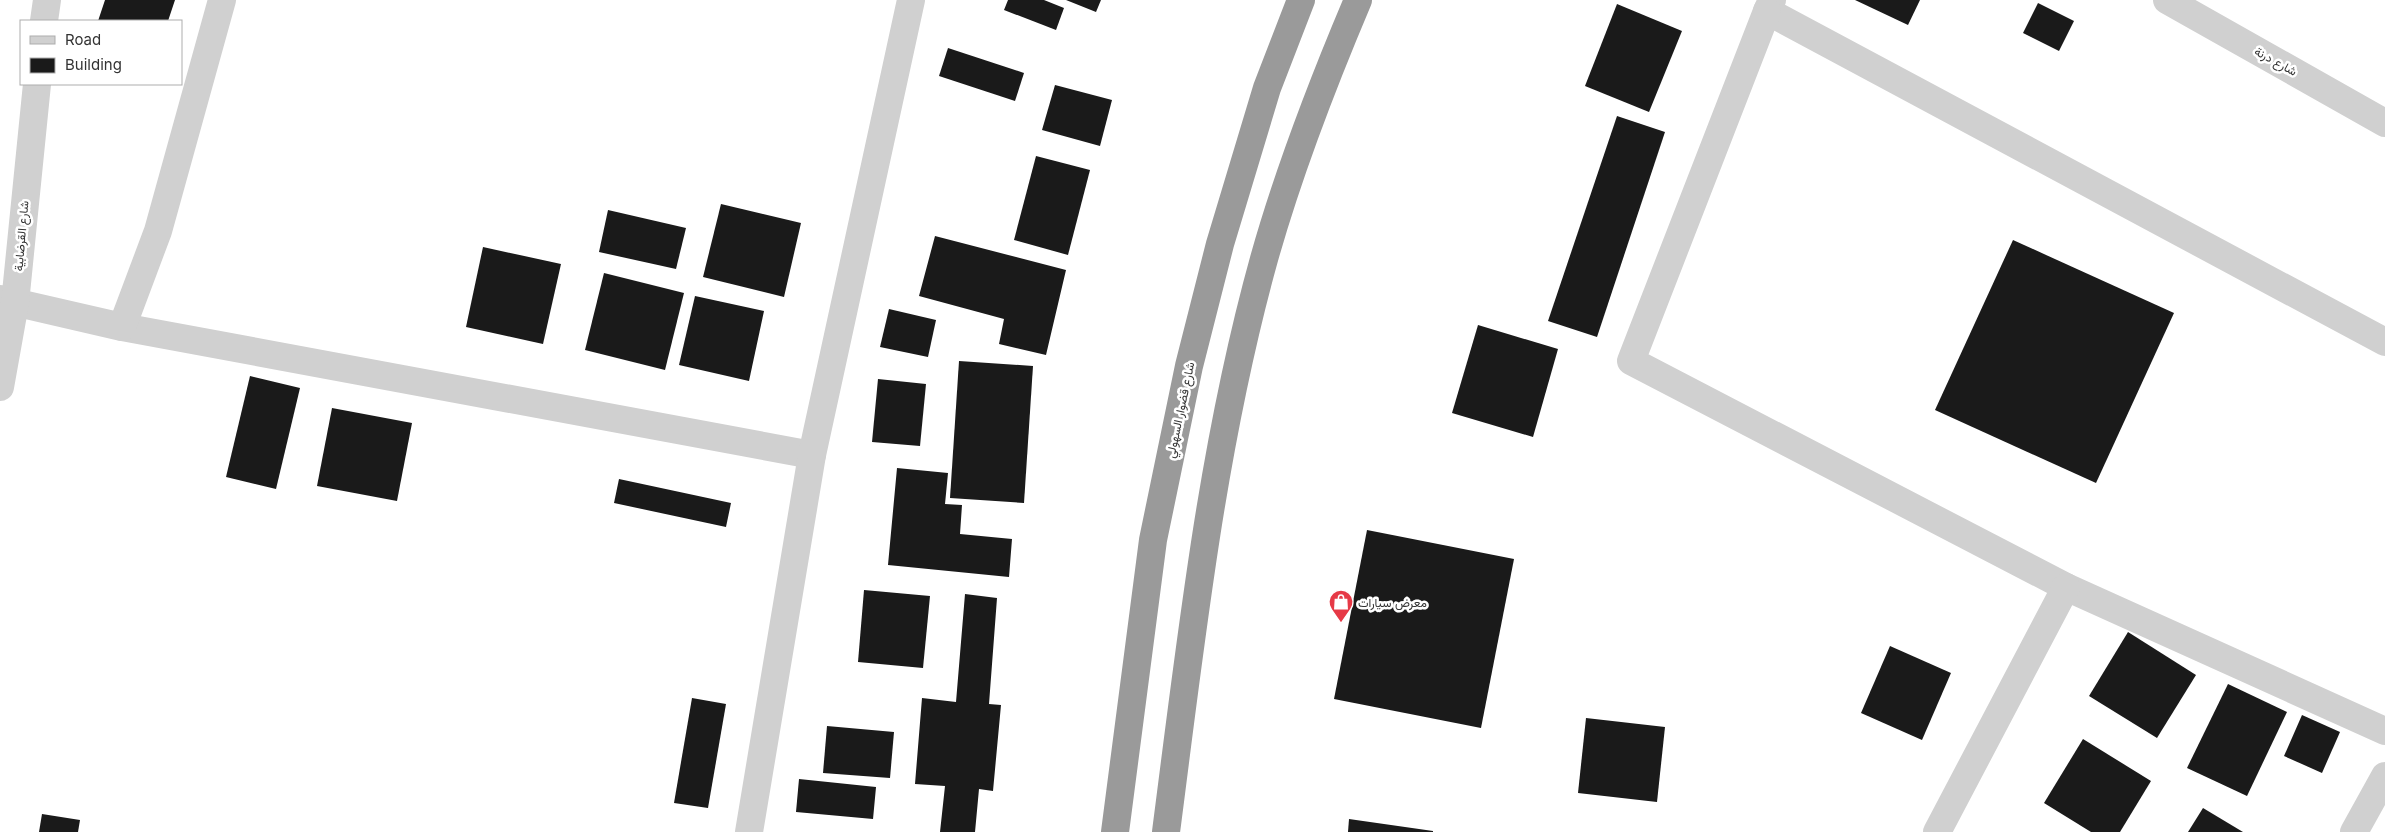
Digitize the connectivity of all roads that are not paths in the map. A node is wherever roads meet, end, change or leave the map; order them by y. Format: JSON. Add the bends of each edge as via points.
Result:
{"nodes":[{"id":1,"x":47,"y":0,"type":"edge"},
{"id":2,"x":222,"y":0,"type":"edge"},
{"id":3,"x":911,"y":0,"type":"edge"},
{"id":4,"x":1301,"y":0,"type":"edge"},
{"id":5,"x":1358,"y":0,"type":"edge"},
{"id":6,"x":2167,"y":0,"type":"edge"},
{"id":7,"x":1769,"y":5,"type":"edge"},
{"id":8,"x":44,"y":20,"type":"edge"},
{"id":9,"x":37,"y":85,"type":"edge"},
{"id":10,"x":2385,"y":123,"type":"edge"},
{"id":11,"x":7,"y":301,"type":"edge"},
{"id":12,"x":122,"y":327,"type":"junction"},
{"id":13,"x":2385,"y":342,"type":"edge"},
{"id":14,"x":0,"y":387,"type":"edge"},
{"id":15,"x":812,"y":455,"type":"junction"},
{"id":16,"x":2066,"y":587,"type":"junction"},
{"id":17,"x":2385,"y":731,"type":"edge"},
{"id":18,"x":2385,"y":776,"type":"edge"},
{"id":19,"x":749,"y":832,"type":"edge"},
{"id":20,"x":1115,"y":832,"type":"edge"},
{"id":21,"x":1166,"y":832,"type":"edge"},
{"id":22,"x":1937,"y":832,"type":"edge"},
{"id":23,"x":2354,"y":832,"type":"edge"}],
"edges":[{"from":1,"to":8,"type":"street"},
{"from":2,"to":12,"type":"street","via":[[158,231]]},
{"from":3,"to":15,"type":"street"},
{"from":4,"to":20,"type":"highway","name":"شارع قضوار السهولي","via":[[1267,88],[1220,244],[1189,366],[1153,540]]},
{"from":5,"to":21,"type":"highway","via":[[1319,91],[1291,172],[1264,260],[1228,411],[1204,549]]},
{"from":6,"to":10,"type":"street","name":"شارع درنة"},
{"from":7,"to":13,"type":"street"},
{"from":7,"to":16,"type":"street","via":[[1631,361]]},
{"from":9,"to":11,"type":"street","name":"شارع القرضابية"},
{"from":11,"to":12,"type":"street"},
{"from":11,"to":14,"type":"street","name":"شارع القرضابية"},
{"from":12,"to":15,"type":"street"},
{"from":15,"to":19,"type":"street"},
{"from":16,"to":17,"type":"street"},
{"from":16,"to":22,"type":"street"},
{"from":18,"to":23,"type":"street"}]}
